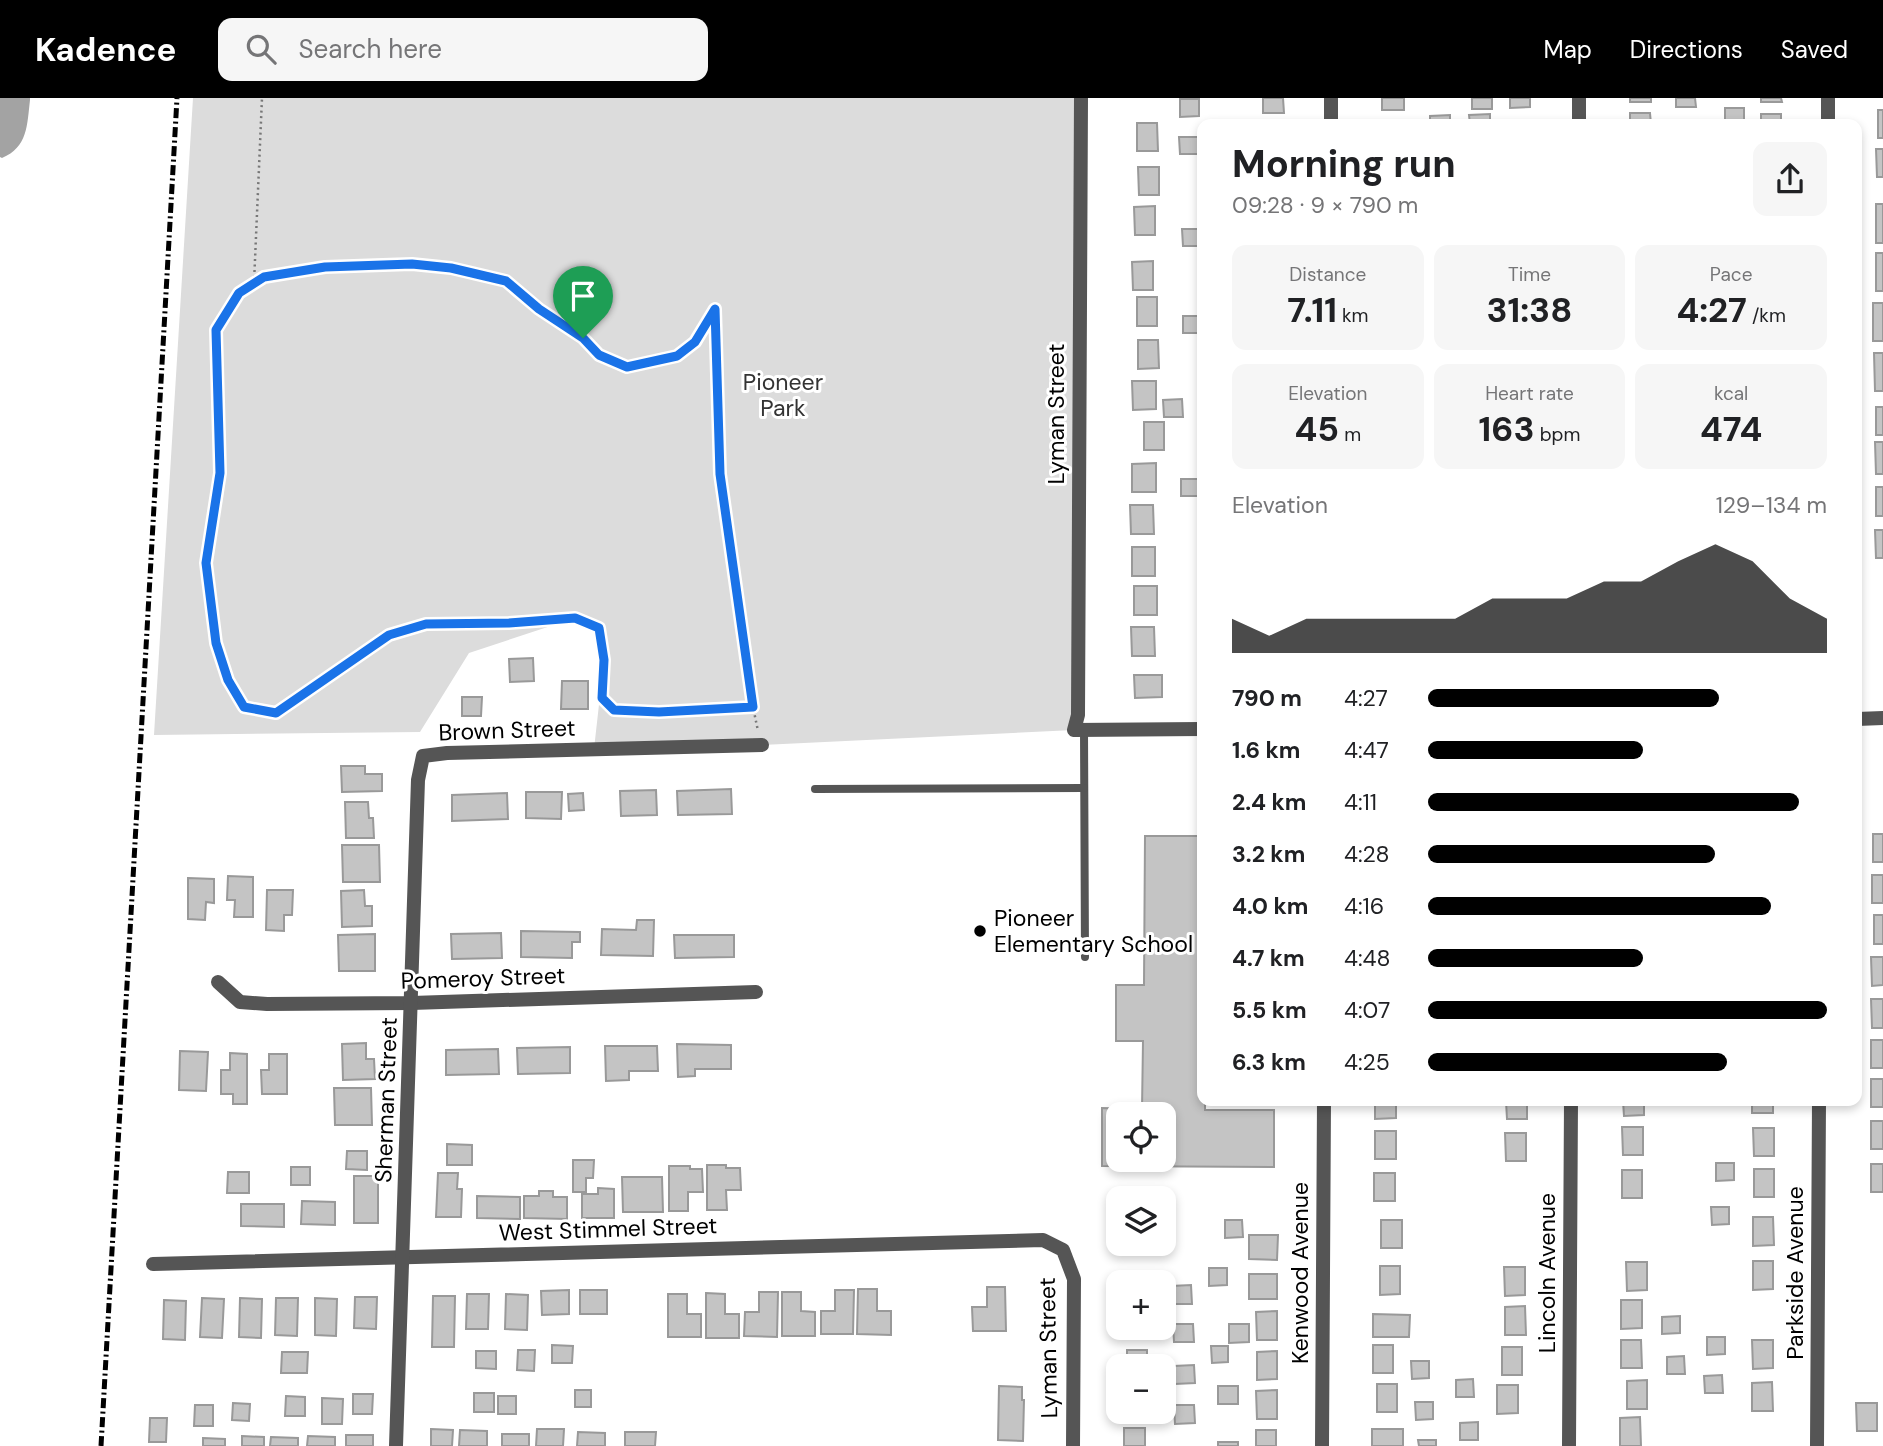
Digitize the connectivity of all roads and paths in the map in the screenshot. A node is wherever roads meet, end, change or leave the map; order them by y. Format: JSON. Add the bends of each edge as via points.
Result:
{"nodes":[{"id":1,"x":262,"y":98,"type":"edge"},
{"id":2,"x":1081,"y":98,"type":"edge"},
{"id":3,"x":1331,"y":98,"type":"edge"},
{"id":4,"x":1579,"y":98,"type":"edge"},
{"id":5,"x":1828,"y":98,"type":"edge"},
{"id":6,"x":1331,"y":119,"type":"edge"},
{"id":7,"x":1579,"y":119,"type":"edge"},
{"id":8,"x":1828,"y":119,"type":"edge"},
{"id":9,"x":254,"y":283,"type":"junction"},
{"id":10,"x":753,"y":707,"type":"junction"},
{"id":11,"x":1883,"y":718,"type":"edge"},
{"id":12,"x":1862,"y":719,"type":"edge"},
{"id":13,"x":1079,"y":729,"type":"junction"},
{"id":14,"x":1197,"y":729,"type":"edge"},
{"id":15,"x":762,"y":744,"type":"joint"},
{"id":16,"x":423,"y":757,"type":"joint"},
{"id":17,"x":1084,"y":788,"type":"junction"},
{"id":18,"x":815,"y":789,"type":"dead end"},
{"id":19,"x":1085,"y":957,"type":"dead end"},
{"id":20,"x":218,"y":982,"type":"dead end"},
{"id":21,"x":756,"y":992,"type":"dead end"},
{"id":22,"x":412,"y":1003,"type":"junction"},
{"id":23,"x":1324,"y":1106,"type":"edge"},
{"id":24,"x":1571,"y":1106,"type":"edge"},
{"id":25,"x":1819,"y":1106,"type":"edge"},
{"id":26,"x":1063,"y":1250,"type":"joint"},
{"id":27,"x":403,"y":1258,"type":"junction"},
{"id":28,"x":153,"y":1264,"type":"dead end"},
{"id":29,"x":396,"y":1446,"type":"edge"},
{"id":30,"x":1073,"y":1446,"type":"edge"},
{"id":31,"x":1322,"y":1446,"type":"edge"},
{"id":32,"x":1569,"y":1446,"type":"edge"},
{"id":33,"x":1816,"y":1446,"type":"edge"}],
"edges":[{"from":1,"to":9,"type":"path"},
{"from":2,"to":13,"type":"street","name":"Lyman Street"},
{"from":3,"to":6,"type":"street"},
{"from":4,"to":7,"type":"street"},
{"from":5,"to":8,"type":"street"},
{"from":9,"to":10,"type":"path","via":[[264,277],[325,267],[412,264],[462,271],[506,281],[599,355],[627,367],[677,356],[695,342],[715,309],[720,474]]},
{"from":9,"to":10,"type":"path","via":[[239,293],[216,330],[220,473],[206,563],[216,643],[228,680],[244,707],[276,713],[389,635],[426,624],[575,618],[599,628],[604,660],[602,698],[614,710]]},
{"from":10,"to":15,"type":"path"},
{"from":11,"to":12,"type":"street"},
{"from":13,"to":14,"type":"street"},
{"from":13,"to":17,"type":"lane"},
{"from":15,"to":16,"type":"street","name":"Brown Street"},
{"from":16,"to":22,"type":"street","name":"Sherman Street","via":[[418,780]]},
{"from":17,"to":18,"type":"lane"},
{"from":17,"to":19,"type":"lane"},
{"from":20,"to":22,"type":"street","name":"Pomeroy Street","via":[[240,1002]]},
{"from":21,"to":22,"type":"street","name":"Pomeroy Street"},
{"from":22,"to":27,"type":"street","name":"Sherman Street"},
{"from":23,"to":31,"type":"street","name":"Kenwood Avenue"},
{"from":24,"to":32,"type":"street","name":"Lincoln Avenue"},
{"from":25,"to":33,"type":"street","name":"Parkside Avenue"},
{"from":26,"to":27,"type":"street","name":"West Stimmel Street","via":[[1043,1240]]},
{"from":26,"to":30,"type":"street","name":"Lyman Street","via":[[1074,1279]]},
{"from":27,"to":28,"type":"street","name":"West Stimmel Street"},
{"from":27,"to":29,"type":"street","name":"Sherman Street"}]}
